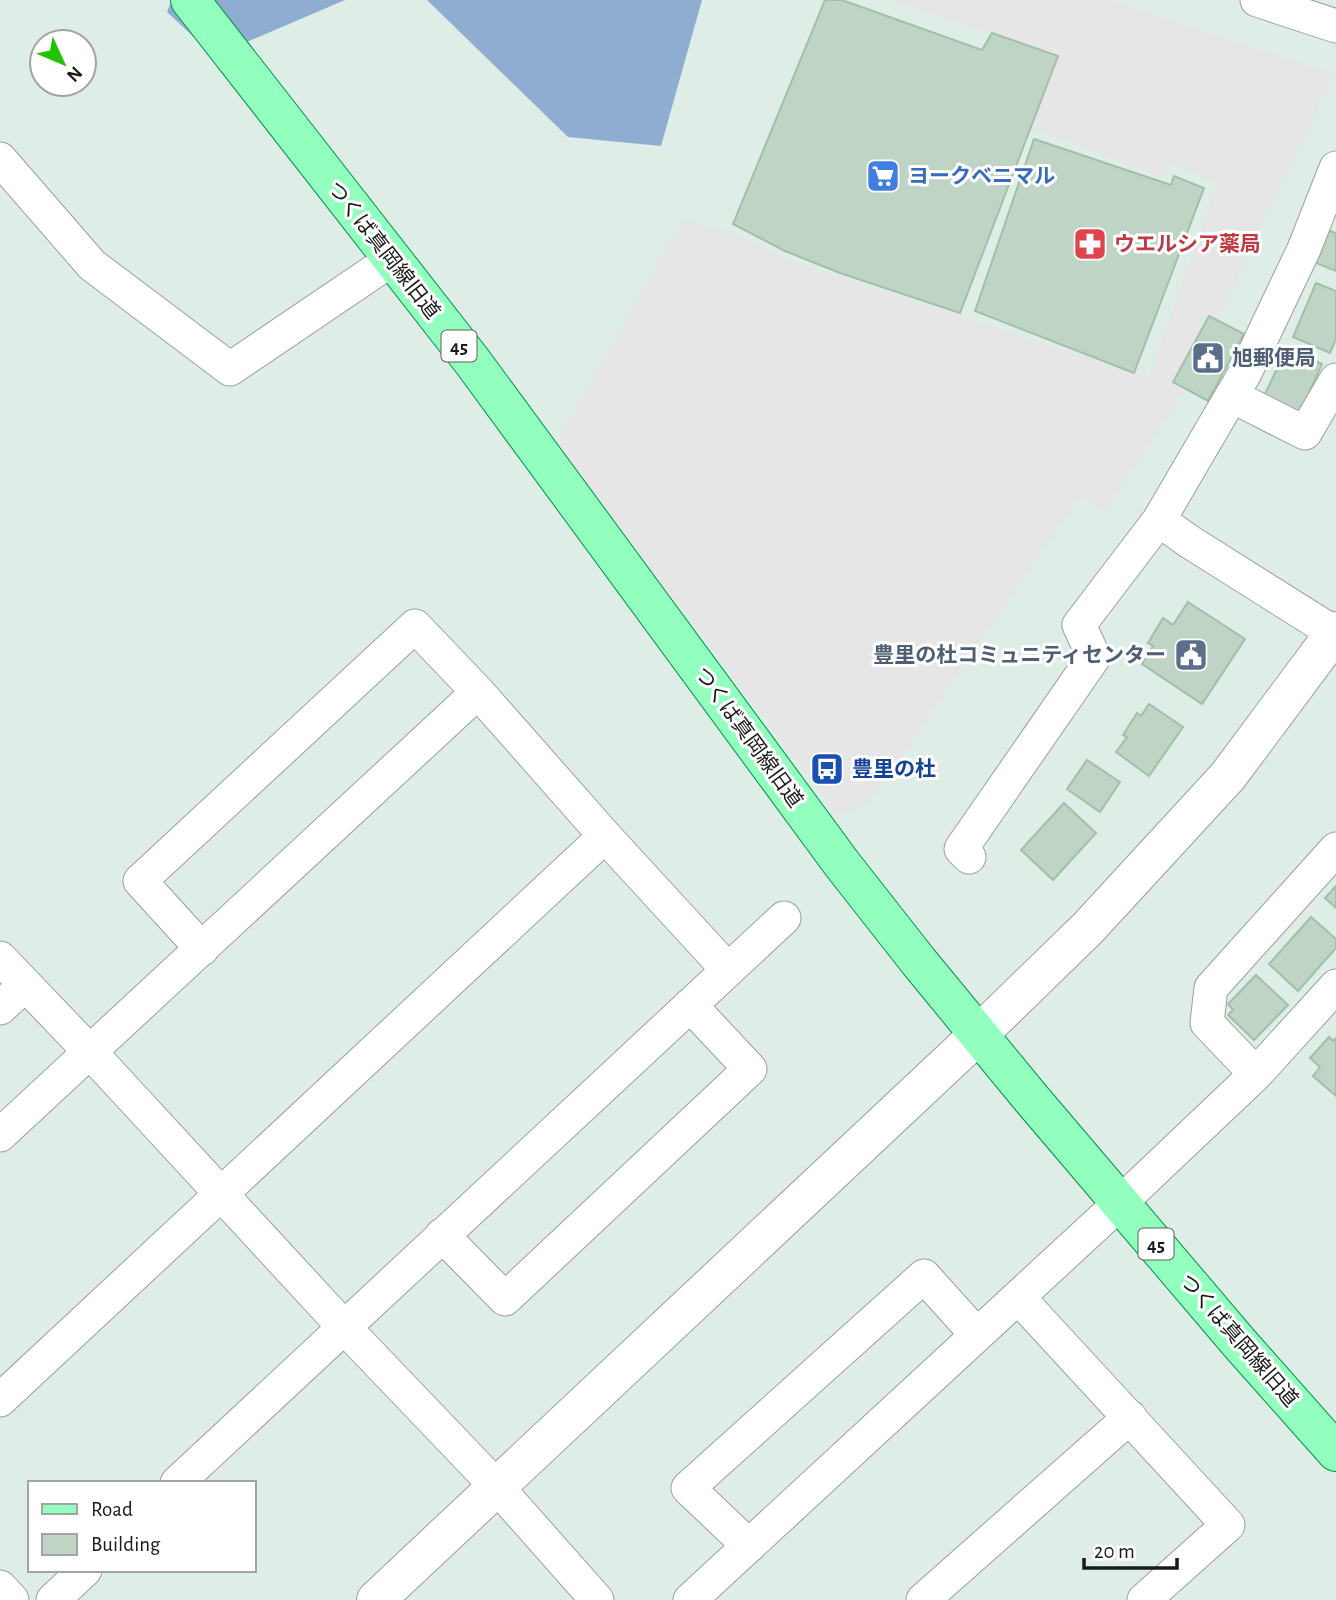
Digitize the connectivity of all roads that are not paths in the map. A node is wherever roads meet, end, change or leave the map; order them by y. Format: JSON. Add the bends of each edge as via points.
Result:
{"nodes":[{"id":1,"x":190,"y":0,"type":"edge"},
{"id":2,"x":1258,"y":0,"type":"edge"},
{"id":3,"x":1336,"y":26,"type":"edge"},
{"id":4,"x":0,"y":159,"type":"edge"},
{"id":5,"x":1334,"y":178,"type":"edge"},
{"id":6,"x":391,"y":260,"type":"junction"},
{"id":7,"x":1336,"y":380,"type":"edge"},
{"id":8,"x":1232,"y":396,"type":"junction"},
{"id":9,"x":1159,"y":520,"type":"junction"},
{"id":10,"x":1335,"y":633,"type":"edge"},
{"id":11,"x":478,"y":692,"type":"junction"},
{"id":12,"x":606,"y":836,"type":"junction"},
{"id":13,"x":1336,"y":849,"type":"edge"},
{"id":14,"x":969,"y":857,"type":"dead end"},
{"id":15,"x":784,"y":918,"type":"dead end"},
{"id":16,"x":202,"y":949,"type":"junction"},
{"id":17,"x":0,"y":958,"type":"edge"},
{"id":18,"x":728,"y":970,"type":"junction"},
{"id":19,"x":25,"y":985,"type":"junction"},
{"id":20,"x":1336,"y":986,"type":"edge"},
{"id":21,"x":690,"y":1005,"type":"junction"},
{"id":22,"x":0,"y":1008,"type":"edge"},
{"id":23,"x":978,"y":1035,"type":"junction"},
{"id":24,"x":91,"y":1053,"type":"junction"},
{"id":25,"x":1256,"y":1074,"type":"junction"},
{"id":26,"x":0,"y":1135,"type":"edge"},
{"id":27,"x":221,"y":1193,"type":"junction"},
{"id":28,"x":1121,"y":1202,"type":"junction"},
{"id":29,"x":442,"y":1235,"type":"junction"},
{"id":30,"x":1018,"y":1297,"type":"junction"},
{"id":31,"x":344,"y":1326,"type":"junction"},
{"id":32,"x":977,"y":1335,"type":"junction"},
{"id":33,"x":0,"y":1399,"type":"edge"},
{"id":34,"x":1130,"y":1417,"type":"junction"},
{"id":35,"x":1336,"y":1452,"type":"edge"},
{"id":36,"x":179,"y":1481,"type":"edge"},
{"id":37,"x":497,"y":1486,"type":"junction"},
{"id":38,"x":748,"y":1546,"type":"junction"},
{"id":39,"x":83,"y":1572,"type":"edge"},
{"id":40,"x":0,"y":1587,"type":"edge"},
{"id":41,"x":12,"y":1600,"type":"edge"},
{"id":42,"x":53,"y":1600,"type":"edge"},
{"id":43,"x":376,"y":1600,"type":"edge"},
{"id":44,"x":597,"y":1600,"type":"edge"},
{"id":45,"x":690,"y":1600,"type":"edge"},
{"id":46,"x":923,"y":1600,"type":"edge"},
{"id":47,"x":1144,"y":1600,"type":"edge"}],
"edges":[{"from":1,"to":6,"type":"main road","name":"つくば真岡線旧道","number":"45"},
{"from":2,"to":3,"type":"street"},
{"from":4,"to":6,"type":"street","via":[[92,265],[230,369]]},
{"from":5,"to":8,"type":"street"},
{"from":6,"to":23,"type":"main road","name":"つくば真岡線旧道","number":"45","via":[[472,361],[842,864]]},
{"from":7,"to":8,"type":"street","via":[[1305,433]]},
{"from":8,"to":9,"type":"street"},
{"from":9,"to":10,"type":"street"},
{"from":9,"to":14,"type":"street","via":[[1079,625],[1094,657],[961,849]]},
{"from":10,"to":23,"type":"street","via":[[1228,776],[1088,928]]},
{"from":11,"to":12,"type":"street"},
{"from":11,"to":16,"type":"street"},
{"from":11,"to":16,"type":"street","via":[[415,626],[140,881]]},
{"from":12,"to":18,"type":"street"},
{"from":12,"to":27,"type":"street"},
{"from":13,"to":25,"type":"street","via":[[1211,988],[1207,1023]]},
{"from":15,"to":18,"type":"street"},
{"from":16,"to":24,"type":"street"},
{"from":17,"to":19,"type":"street"},
{"from":18,"to":21,"type":"street"},
{"from":19,"to":22,"type":"street"},
{"from":19,"to":24,"type":"street"},
{"from":20,"to":25,"type":"street"},
{"from":21,"to":29,"type":"street"},
{"from":21,"to":29,"type":"street","via":[[750,1069],[515,1290],[505,1299]]},
{"from":23,"to":28,"type":"main road","name":"つくば真岡線旧道","number":"45"},
{"from":23,"to":37,"type":"street"},
{"from":24,"to":26,"type":"street"},
{"from":24,"to":27,"type":"street"},
{"from":25,"to":28,"type":"street"},
{"from":27,"to":31,"type":"street"},
{"from":27,"to":33,"type":"street"},
{"from":28,"to":30,"type":"street"},
{"from":28,"to":35,"type":"main road","name":"つくば真岡線旧道","number":"45"},
{"from":29,"to":31,"type":"street"},
{"from":30,"to":32,"type":"street"},
{"from":30,"to":34,"type":"street"},
{"from":31,"to":36,"type":"street"},
{"from":31,"to":37,"type":"street"},
{"from":32,"to":38,"type":"street"},
{"from":32,"to":38,"type":"street","via":[[924,1276],[688,1488]]},
{"from":34,"to":46,"type":"street"},
{"from":34,"to":47,"type":"street","via":[[1228,1525]]},
{"from":37,"to":43,"type":"street"},
{"from":37,"to":44,"type":"street"},
{"from":38,"to":45,"type":"street"},
{"from":39,"to":42,"type":"street"},
{"from":40,"to":41,"type":"street"}]}
